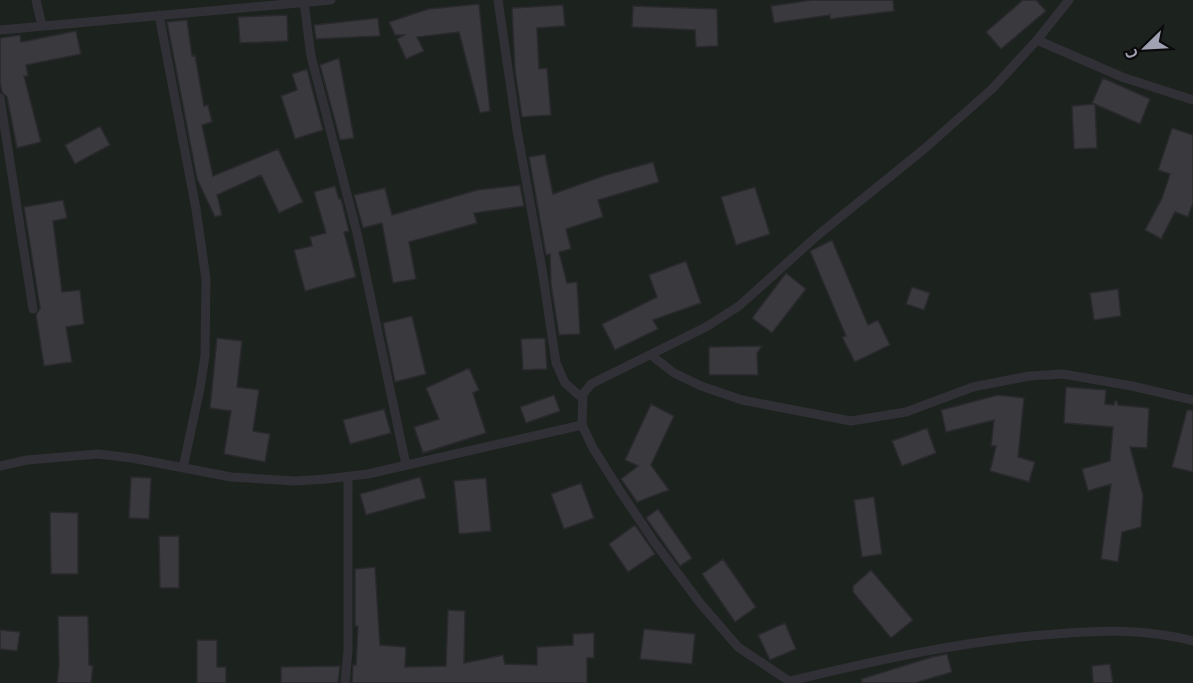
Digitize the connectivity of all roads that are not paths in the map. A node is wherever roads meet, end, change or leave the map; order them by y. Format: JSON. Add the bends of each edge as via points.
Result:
{"nodes":[{"id":1,"x":36,"y":0,"type":"edge"},
{"id":2,"x":331,"y":0,"type":"edge"},
{"id":3,"x":498,"y":0,"type":"edge"},
{"id":4,"x":1069,"y":0,"type":"edge"},
{"id":5,"x":304,"y":2,"type":"junction"},
{"id":6,"x":159,"y":15,"type":"junction"},
{"id":7,"x":42,"y":26,"type":"junction"},
{"id":8,"x":0,"y":30,"type":"edge"},
{"id":9,"x":1037,"y":40,"type":"junction"},
{"id":10,"x":0,"y":98,"type":"edge"},
{"id":11,"x":1193,"y":100,"type":"edge"},
{"id":12,"x":33,"y":309,"type":"dead end"},
{"id":13,"x":651,"y":355,"type":"junction"},
{"id":14,"x":582,"y":398,"type":"junction"},
{"id":15,"x":1193,"y":400,"type":"edge"},
{"id":16,"x":582,"y":425,"type":"junction"},
{"id":17,"x":406,"y":465,"type":"junction"},
{"id":18,"x":0,"y":466,"type":"edge"},
{"id":19,"x":183,"y":468,"type":"junction"},
{"id":20,"x":348,"y":477,"type":"junction"},
{"id":21,"x":1193,"y":641,"type":"edge"},
{"id":22,"x":791,"y":682,"type":"edge"},
{"id":23,"x":345,"y":683,"type":"edge"}],
"edges":[{"from":1,"to":7,"type":"lane"},
{"from":2,"to":5,"type":"lane"},
{"from":3,"to":14,"type":"lane","via":[[556,363],[566,383]]},
{"from":4,"to":9,"type":"lane"},
{"from":5,"to":6,"type":"lane"},
{"from":5,"to":17,"type":"lane","via":[[311,56],[360,244]]},
{"from":6,"to":7,"type":"lane"},
{"from":6,"to":19,"type":"lane","via":[[206,279],[205,356]]},
{"from":7,"to":8,"type":"lane"},
{"from":9,"to":11,"type":"lane","via":[[1122,76]]},
{"from":9,"to":13,"type":"lane","via":[[993,88],[739,306]]},
{"from":10,"to":12,"type":"lane"},
{"from":13,"to":14,"type":"lane","via":[[591,384]]},
{"from":13,"to":15,"type":"lane","via":[[674,373],[742,400],[850,421],[906,412],[986,383],[1040,375],[1063,374]]},
{"from":14,"to":16,"type":"lane"},
{"from":16,"to":17,"type":"lane"},
{"from":16,"to":22,"type":"lane","via":[[620,491],[700,603],[738,647]]},
{"from":17,"to":20,"type":"lane"},
{"from":18,"to":19,"type":"lane","via":[[98,454]]},
{"from":19,"to":20,"type":"lane","via":[[231,477],[295,481]]},
{"from":20,"to":23,"type":"lane"},
{"from":21,"to":22,"type":"lane","via":[[1168,635],[1098,630],[1001,638]]}]}
